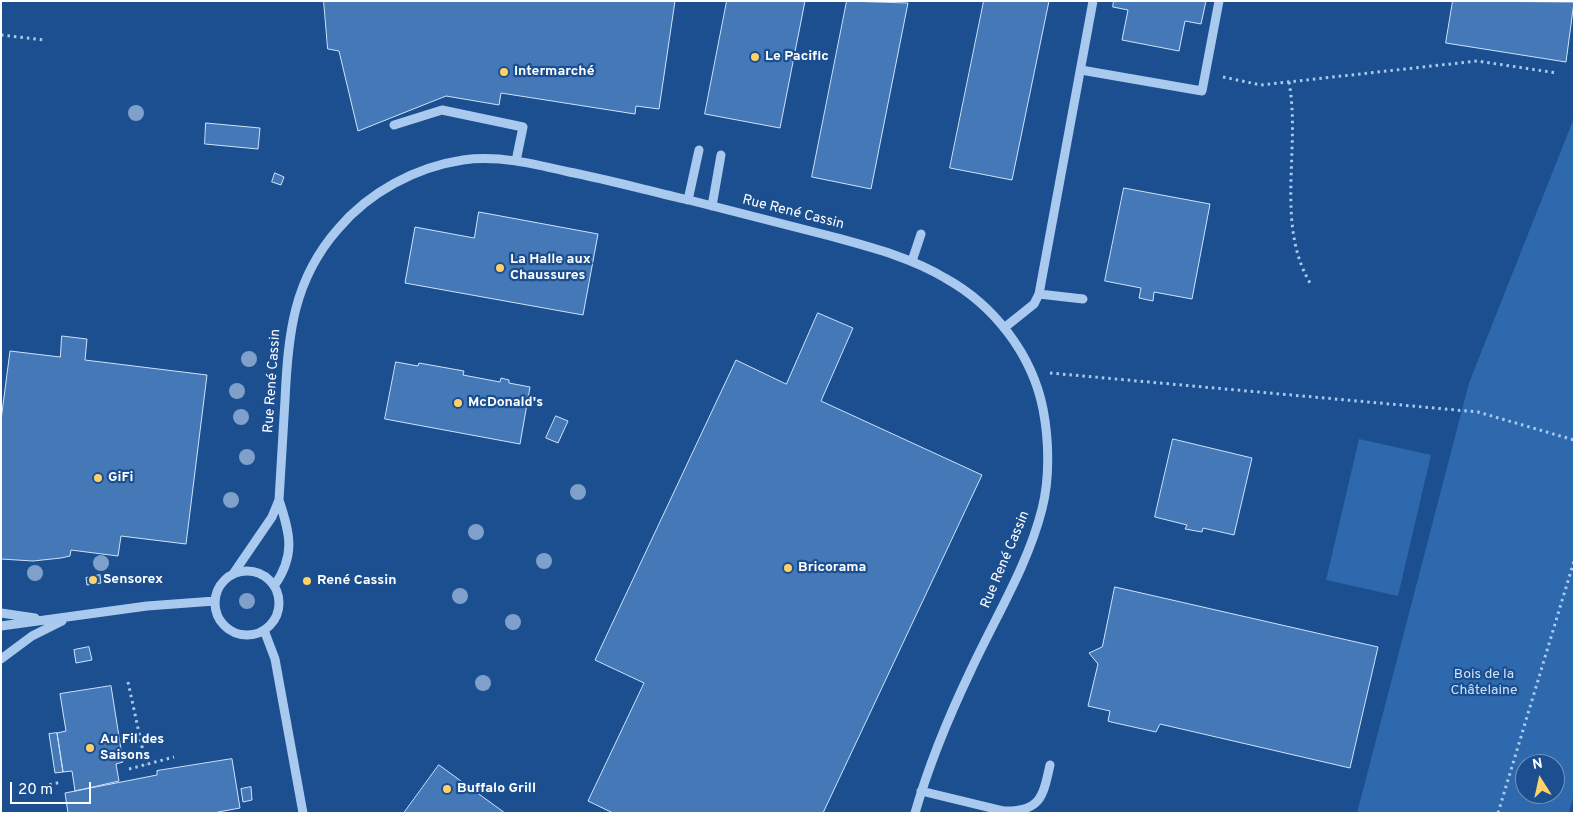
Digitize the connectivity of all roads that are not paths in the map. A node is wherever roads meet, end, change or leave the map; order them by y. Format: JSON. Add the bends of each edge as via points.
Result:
{"nodes":[{"id":1,"x":1093,"y":1,"type":"edge"},
{"id":2,"x":1219,"y":1,"type":"edge"},
{"id":3,"x":1081,"y":70,"type":"junction"},
{"id":4,"x":394,"y":126,"type":"dead end"},
{"id":5,"x":699,"y":150,"type":"dead end"},
{"id":6,"x":721,"y":155,"type":"dead end"},
{"id":7,"x":516,"y":161,"type":"junction"},
{"id":8,"x":688,"y":200,"type":"junction"},
{"id":9,"x":712,"y":206,"type":"junction"},
{"id":10,"x":921,"y":234,"type":"dead end"},
{"id":11,"x":912,"y":262,"type":"junction"},
{"id":12,"x":1039,"y":294,"type":"junction"},
{"id":13,"x":1083,"y":299,"type":"dead end"},
{"id":14,"x":1004,"y":328,"type":"junction"},
{"id":15,"x":279,"y":500,"type":"junction"},
{"id":16,"x":233,"y":574,"type":"junction"},
{"id":17,"x":274,"y":586,"type":"junction"},
{"id":18,"x":215,"y":601,"type":"junction"},
{"id":19,"x":1,"y":613,"type":"edge"},
{"id":20,"x":72,"y":617,"type":"junction"},
{"id":21,"x":48,"y":620,"type":"junction"},
{"id":22,"x":1,"y":626,"type":"edge"},
{"id":23,"x":264,"y":630,"type":"junction"},
{"id":24,"x":3,"y":657,"type":"edge"},
{"id":25,"x":1050,"y":765,"type":"dead end"},
{"id":26,"x":921,"y":790,"type":"junction"},
{"id":27,"x":303,"y":813,"type":"edge"},
{"id":28,"x":915,"y":813,"type":"edge"}],
"edges":[{"from":1,"to":3,"type":"street"},
{"from":2,"to":3,"type":"street","via":[[1202,91]]},
{"from":3,"to":12,"type":"street"},
{"from":4,"to":7,"type":"street","via":[[442,110],[523,127]]},
{"from":5,"to":8,"type":"street"},
{"from":6,"to":9,"type":"street"},
{"from":7,"to":8,"type":"street","name":"Rue René Cassin"},
{"from":7,"to":15,"type":"street","name":"Rue René Cassin","via":[[462,160],[412,175],[362,206],[329,239],[302,287],[290,330]]},
{"from":8,"to":9,"type":"street","name":"Rue René Cassin"},
{"from":9,"to":11,"type":"street","name":"Rue René Cassin","via":[[872,248]]},
{"from":10,"to":11,"type":"street"},
{"from":11,"to":14,"type":"street","name":"Rue René Cassin","via":[[970,294]]},
{"from":12,"to":13,"type":"street"},
{"from":12,"to":14,"type":"street","via":[[1034,304]]},
{"from":14,"to":26,"type":"street","name":"Rue René Cassin","via":[[1030,372],[1043,410],[1047,463],[1043,506],[1032,538],[968,675]]},
{"from":15,"to":16,"type":"street","name":"Rue René Cassin","via":[[272,517]]},
{"from":15,"to":17,"type":"street","name":"Rue René Cassin","via":[[288,530],[289,547],[287,566]]},
{"from":16,"to":17,"type":"street","via":[[256,572]]},
{"from":16,"to":18,"type":"street","name":"Rue René Cassin","via":[[220,585]]},
{"from":17,"to":23,"type":"street","via":[[279,600],[278,609]]},
{"from":18,"to":20,"type":"street","via":[[147,606]]},
{"from":18,"to":23,"type":"street","via":[[218,618],[230,631],[247,634]]},
{"from":19,"to":21,"type":"street"},
{"from":20,"to":21,"type":"street"},
{"from":20,"to":24,"type":"street","via":[[32,636]]},
{"from":21,"to":22,"type":"street"},
{"from":23,"to":27,"type":"street","via":[[274,659]]},
{"from":25,"to":26,"type":"street","via":[[1043,795],[1027,808],[1014,811]]},
{"from":26,"to":28,"type":"street","name":"Rue René Cassin"}]}
